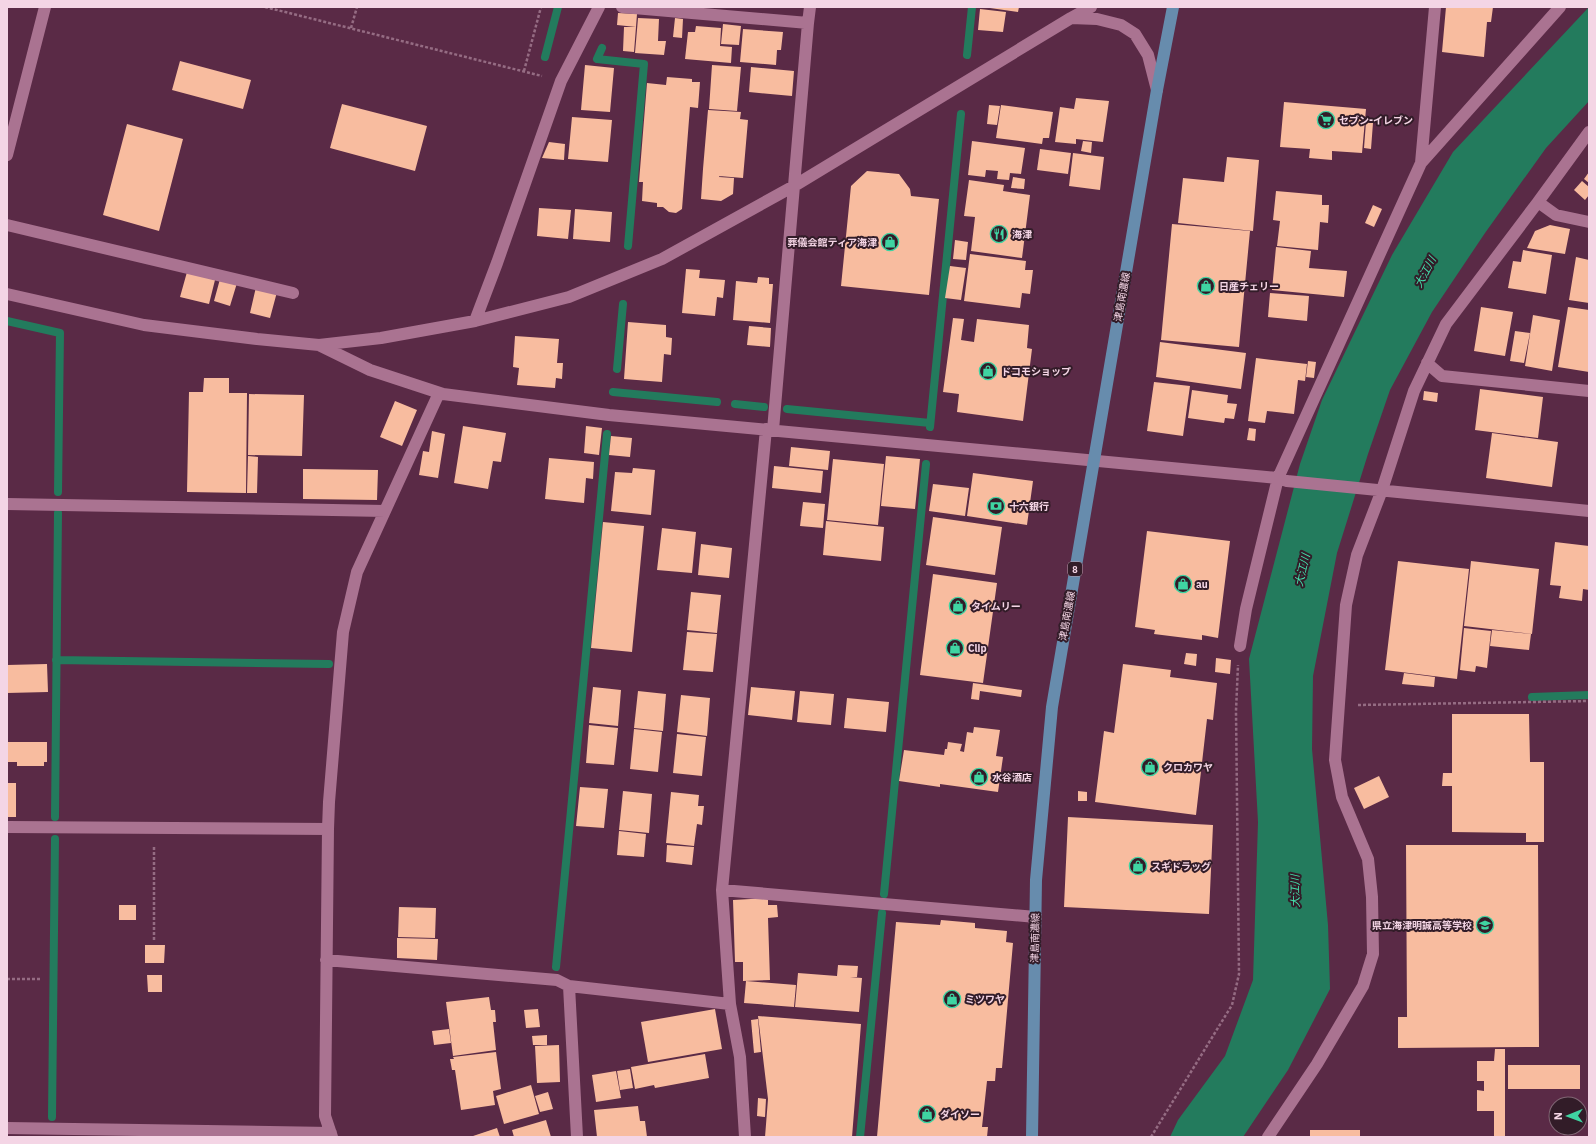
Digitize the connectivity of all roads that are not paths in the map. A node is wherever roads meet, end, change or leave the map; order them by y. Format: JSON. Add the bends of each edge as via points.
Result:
{"nodes":[{"id":1,"x":45,"y":7,"type":"edge"},
{"id":2,"x":599,"y":7,"type":"edge"},
{"id":3,"x":622,"y":7,"type":"edge"},
{"id":4,"x":810,"y":7,"type":"edge"},
{"id":5,"x":1091,"y":7,"type":"edge"},
{"id":6,"x":1173,"y":7,"type":"edge"},
{"id":7,"x":1435,"y":7,"type":"edge"},
{"id":8,"x":1560,"y":7,"type":"edge"},
{"id":9,"x":1071,"y":18,"type":"junction"},
{"id":10,"x":808,"y":23,"type":"junction"},
{"id":11,"x":1157,"y":90,"type":"junction"},
{"id":12,"x":1589,"y":132,"type":"edge"},
{"id":13,"x":7,"y":155,"type":"edge"},
{"id":14,"x":1421,"y":163,"type":"junction"},
{"id":15,"x":794,"y":186,"type":"junction"},
{"id":16,"x":1538,"y":202,"type":"junction"},
{"id":17,"x":1589,"y":222,"type":"edge"},
{"id":18,"x":7,"y":225,"type":"edge"},
{"id":19,"x":293,"y":293,"type":"dead end"},
{"id":20,"x":7,"y":294,"type":"edge"},
{"id":21,"x":475,"y":321,"type":"junction"},
{"id":22,"x":319,"y":345,"type":"junction"},
{"id":23,"x":1427,"y":362,"type":"junction"},
{"id":24,"x":1589,"y":391,"type":"edge"},
{"id":25,"x":439,"y":393,"type":"junction"},
{"id":26,"x":769,"y":429,"type":"junction"},
{"id":27,"x":1093,"y":461,"type":"junction"},
{"id":28,"x":1283,"y":479,"type":"junction"},
{"id":29,"x":1382,"y":490,"type":"junction"},
{"id":30,"x":7,"y":504,"type":"edge"},
{"id":31,"x":385,"y":511,"type":"junction"},
{"id":32,"x":1589,"y":511,"type":"edge"},
{"id":33,"x":1240,"y":646,"type":"road end"},
{"id":34,"x":7,"y":827,"type":"edge"},
{"id":35,"x":328,"y":829,"type":"junction"},
{"id":36,"x":722,"y":890,"type":"junction"},
{"id":37,"x":1036,"y":917,"type":"junction"},
{"id":38,"x":326,"y":960,"type":"junction"},
{"id":39,"x":569,"y":986,"type":"junction"},
{"id":40,"x":730,"y":1004,"type":"junction"},
{"id":41,"x":7,"y":1128,"type":"edge"},
{"id":42,"x":331,"y":1135,"type":"edge"},
{"id":43,"x":577,"y":1137,"type":"edge"},
{"id":44,"x":745,"y":1137,"type":"edge"},
{"id":45,"x":1032,"y":1137,"type":"edge"},
{"id":46,"x":1268,"y":1137,"type":"edge"}],
"edges":[{"from":1,"to":13,"type":"street"},
{"from":2,"to":21,"type":"street","via":[[561,81]]},
{"from":3,"to":10,"type":"street"},
{"from":4,"to":10,"type":"street"},
{"from":5,"to":9,"type":"street"},
{"from":6,"to":11,"type":"main road","name":"津島南濃線","number":"8"},
{"from":7,"to":14,"type":"street"},
{"from":8,"to":14,"type":"street"},
{"from":9,"to":11,"type":"street","via":[[1097,19],[1122,25],[1134,34],[1148,55]]},
{"from":9,"to":15,"type":"street"},
{"from":10,"to":15,"type":"street"},
{"from":11,"to":27,"type":"main road","name":"津島南濃線","number":"8"},
{"from":12,"to":16,"type":"street"},
{"from":14,"to":28,"type":"street"},
{"from":15,"to":21,"type":"street","via":[[662,259],[569,297]]},
{"from":15,"to":26,"type":"street"},
{"from":16,"to":17,"type":"street","via":[[1556,215]]},
{"from":16,"to":23,"type":"street","via":[[1446,324]]},
{"from":18,"to":19,"type":"street"},
{"from":20,"to":22,"type":"street","via":[[144,325]]},
{"from":21,"to":22,"type":"street","via":[[381,338]]},
{"from":22,"to":25,"type":"street","via":[[370,370]]},
{"from":23,"to":24,"type":"street","via":[[1442,376]]},
{"from":23,"to":29,"type":"street","via":[[1414,391]]},
{"from":25,"to":26,"type":"street","via":[[609,416]]},
{"from":25,"to":31,"type":"street"},
{"from":26,"to":27,"type":"street"},
{"from":26,"to":36,"type":"street"},
{"from":27,"to":28,"type":"street"},
{"from":27,"to":37,"type":"main road","name":"津島南濃線","number":"8","via":[[1052,707],[1036,880]]},
{"from":28,"to":29,"type":"street"},
{"from":28,"to":33,"type":"street","via":[[1246,609]]},
{"from":29,"to":32,"type":"street"},
{"from":29,"to":46,"type":"street","via":[[1357,555],[1346,605],[1335,760],[1342,798],[1368,859],[1373,954],[1363,986],[1317,1064]]},
{"from":30,"to":31,"type":"street"},
{"from":31,"to":35,"type":"street","via":[[357,572],[343,632]]},
{"from":34,"to":35,"type":"street"},
{"from":35,"to":38,"type":"street"},
{"from":36,"to":37,"type":"street"},
{"from":36,"to":40,"type":"street"},
{"from":37,"to":45,"type":"main road","name":"津島南濃線","number":"8"},
{"from":38,"to":39,"type":"street","via":[[557,980]]},
{"from":38,"to":42,"type":"street","via":[[325,1116]]},
{"from":39,"to":40,"type":"street"},
{"from":39,"to":43,"type":"street"},
{"from":40,"to":44,"type":"street","via":[[740,1057]]},
{"from":41,"to":42,"type":"street"}]}
